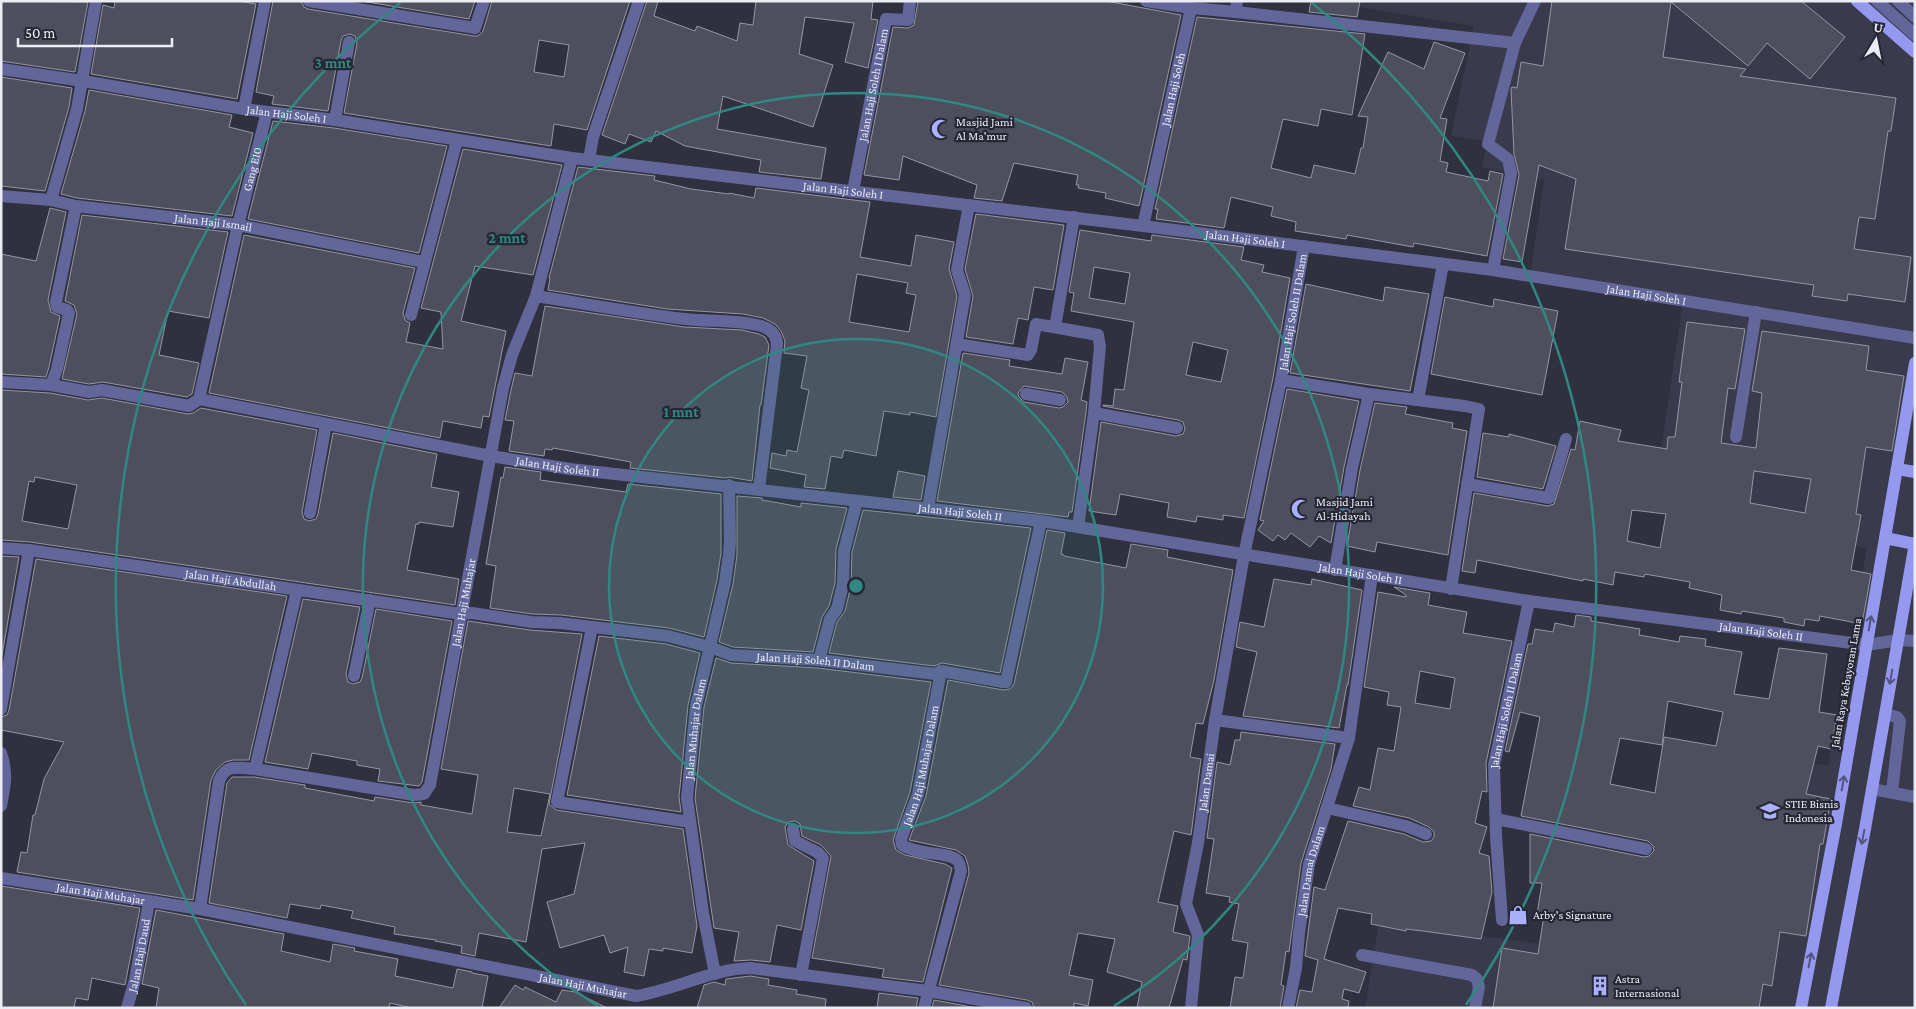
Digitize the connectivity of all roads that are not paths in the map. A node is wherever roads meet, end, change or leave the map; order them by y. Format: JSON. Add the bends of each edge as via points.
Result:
{"nodes":[{"id":1,"x":96,"y":1,"type":"edge"},
{"id":2,"x":265,"y":1,"type":"edge"},
{"id":3,"x":309,"y":1,"type":"edge"},
{"id":4,"x":484,"y":1,"type":"edge"},
{"id":5,"x":639,"y":1,"type":"edge"},
{"id":6,"x":910,"y":1,"type":"edge"},
{"id":7,"x":1146,"y":1,"type":"edge"},
{"id":8,"x":1534,"y":1,"type":"edge"},
{"id":9,"x":1857,"y":1,"type":"edge"},
{"id":10,"x":1877,"y":1,"type":"edge"},
{"id":11,"x":1898,"y":1,"type":"edge"},
{"id":12,"x":1237,"y":7,"type":"edge"},
{"id":13,"x":1191,"y":8,"type":"junction"},
{"id":14,"x":1915,"y":17,"type":"edge"},
{"id":15,"x":1915,"y":35,"type":"edge"},
{"id":16,"x":349,"y":42,"type":"dead end"},
{"id":17,"x":1515,"y":43,"type":"junction"},
{"id":18,"x":1915,"y":52,"type":"edge"},
{"id":19,"x":1,"y":69,"type":"edge"},
{"id":20,"x":83,"y":81,"type":"junction"},
{"id":21,"x":244,"y":109,"type":"junction"},
{"id":22,"x":267,"y":112,"type":"junction"},
{"id":23,"x":335,"y":120,"type":"junction"},
{"id":24,"x":457,"y":140,"type":"junction"},
{"id":25,"x":572,"y":158,"type":"junction"},
{"id":26,"x":589,"y":160,"type":"junction"},
{"id":27,"x":853,"y":191,"type":"junction"},
{"id":28,"x":1,"y":196,"type":"edge"},
{"id":29,"x":51,"y":200,"type":"junction"},
{"id":30,"x":969,"y":205,"type":"junction"},
{"id":31,"x":76,"y":206,"type":"junction"},
{"id":32,"x":1074,"y":218,"type":"junction"},
{"id":33,"x":238,"y":225,"type":"junction"},
{"id":34,"x":1143,"y":226,"type":"junction"},
{"id":35,"x":1304,"y":246,"type":"junction"},
{"id":36,"x":424,"y":262,"type":"junction"},
{"id":37,"x":1443,"y":264,"type":"junction"},
{"id":38,"x":1493,"y":270,"type":"junction"},
{"id":39,"x":536,"y":296,"type":"junction"},
{"id":40,"x":1756,"y":312,"type":"junction"},
{"id":41,"x":411,"y":315,"type":"dead end"},
{"id":42,"x":1055,"y":327,"type":"junction"},
{"id":43,"x":1915,"y":338,"type":"edge"},
{"id":44,"x":957,"y":344,"type":"junction"},
{"id":45,"x":1915,"y":363,"type":"edge"},
{"id":46,"x":1280,"y":380,"type":"junction"},
{"id":47,"x":1,"y":382,"type":"edge"},
{"id":48,"x":51,"y":385,"type":"junction"},
{"id":49,"x":1026,"y":394,"type":"dead end"},
{"id":50,"x":1369,"y":394,"type":"junction"},
{"id":51,"x":198,"y":399,"type":"junction"},
{"id":52,"x":1060,"y":400,"type":"dead end"},
{"id":53,"x":1418,"y":400,"type":"junction"},
{"id":54,"x":1094,"y":414,"type":"junction"},
{"id":55,"x":326,"y":424,"type":"junction"},
{"id":56,"x":1177,"y":428,"type":"dead end"},
{"id":57,"x":1909,"y":435,"type":"edge"},
{"id":58,"x":1736,"y":437,"type":"dead end"},
{"id":59,"x":1566,"y":439,"type":"dead end"},
{"id":60,"x":491,"y":456,"type":"junction"},
{"id":61,"x":1897,"y":469,"type":"junction"},
{"id":62,"x":1915,"y":472,"type":"edge"},
{"id":63,"x":1467,"y":484,"type":"junction"},
{"id":64,"x":729,"y":485,"type":"junction"},
{"id":65,"x":759,"y":489,"type":"junction"},
{"id":66,"x":857,"y":501,"type":"junction"},
{"id":67,"x":928,"y":508,"type":"junction"},
{"id":68,"x":310,"y":513,"type":"dead end"},
{"id":69,"x":1041,"y":521,"type":"junction"},
{"id":70,"x":1078,"y":527,"type":"junction"},
{"id":71,"x":1885,"y":538,"type":"junction"},
{"id":72,"x":1915,"y":543,"type":"edge"},
{"id":73,"x":1,"y":548,"type":"edge"},
{"id":74,"x":29,"y":550,"type":"junction"},
{"id":75,"x":1244,"y":555,"type":"junction"},
{"id":76,"x":1335,"y":570,"type":"junction"},
{"id":77,"x":1372,"y":575,"type":"junction"},
{"id":78,"x":1451,"y":589,"type":"junction"},
{"id":79,"x":297,"y":590,"type":"junction"},
{"id":80,"x":370,"y":600,"type":"junction"},
{"id":81,"x":1529,"y":601,"type":"junction"},
{"id":82,"x":461,"y":614,"type":"junction"},
{"id":83,"x":592,"y":627,"type":"junction"},
{"id":84,"x":1898,"y":640,"type":"junction"},
{"id":85,"x":1915,"y":641,"type":"edge"},
{"id":86,"x":1867,"y":645,"type":"junction"},
{"id":87,"x":710,"y":647,"type":"junction"},
{"id":88,"x":819,"y":660,"type":"junction"},
{"id":89,"x":941,"y":671,"type":"junction"},
{"id":90,"x":354,"y":676,"type":"dead end"},
{"id":91,"x":1,"y":709,"type":"edge"},
{"id":92,"x":1885,"y":714,"type":"junction"},
{"id":93,"x":1215,"y":720,"type":"junction"},
{"id":94,"x":1349,"y":738,"type":"junction"},
{"id":95,"x":1,"y":753,"type":"edge"},
{"id":96,"x":255,"y":769,"type":"junction"},
{"id":97,"x":1872,"y":789,"type":"junction"},
{"id":98,"x":1892,"y":792,"type":"junction"},
{"id":99,"x":1915,"y":797,"type":"edge"},
{"id":100,"x":1,"y":806,"type":"edge"},
{"id":101,"x":1327,"y":808,"type":"junction"},
{"id":102,"x":1496,"y":820,"type":"junction"},
{"id":103,"x":690,"y":822,"type":"junction"},
{"id":104,"x":793,"y":829,"type":"dead end"},
{"id":105,"x":1426,"y":834,"type":"dead end"},
{"id":106,"x":1646,"y":849,"type":"dead end"},
{"id":107,"x":1,"y":878,"type":"edge"},
{"id":108,"x":149,"y":902,"type":"junction"},
{"id":109,"x":200,"y":909,"type":"junction"},
{"id":110,"x":1502,"y":920,"type":"dead end"},
{"id":111,"x":1362,"y":956,"type":"dead end"},
{"id":112,"x":715,"y":974,"type":"junction"},
{"id":113,"x":801,"y":975,"type":"junction"},
{"id":114,"x":928,"y":991,"type":"junction"},
{"id":115,"x":127,"y":1008,"type":"edge"},
{"id":116,"x":924,"y":1008,"type":"edge"},
{"id":117,"x":1026,"y":1008,"type":"edge"},
{"id":118,"x":1191,"y":1008,"type":"edge"},
{"id":119,"x":1288,"y":1008,"type":"edge"},
{"id":120,"x":1475,"y":1008,"type":"edge"},
{"id":121,"x":1801,"y":1008,"type":"edge"},
{"id":122,"x":1831,"y":1008,"type":"edge"}],
"edges":[{"from":1,"to":20,"type":"street"},
{"from":2,"to":21,"type":"street"},
{"from":3,"to":4,"type":"street","via":[[475,28]]},
{"from":5,"to":26,"type":"street"},
{"from":6,"to":27,"type":"street","name":"Jalan Haji Soleh I Dalam","via":[[908,20],[886,18]]},
{"from":7,"to":13,"type":"street"},
{"from":8,"to":17,"type":"street"},
{"from":9,"to":18,"type":"main road"},
{"from":10,"to":15,"type":"street"},
{"from":11,"to":14,"type":"street"},
{"from":12,"to":13,"type":"street"},
{"from":12,"to":17,"type":"street"},
{"from":13,"to":34,"type":"street","name":"Jalan Haji Soleh"},
{"from":16,"to":23,"type":"street"},
{"from":17,"to":38,"type":"street","via":[[1488,144],[1508,159],[1511,174]]},
{"from":19,"to":20,"type":"street","name":"Jalan Haji Soleh I"},
{"from":20,"to":21,"type":"street","name":"Jalan Haji Soleh I"},
{"from":20,"to":29,"type":"street"},
{"from":21,"to":22,"type":"street","name":"Jalan Haji Soleh I"},
{"from":22,"to":23,"type":"street","name":"Jalan Haji Soleh I"},
{"from":22,"to":33,"type":"street","name":"Gang E10"},
{"from":23,"to":24,"type":"street","name":"Jalan Haji Soleh I"},
{"from":24,"to":25,"type":"street","name":"Jalan Haji Soleh I"},
{"from":24,"to":36,"type":"street"},
{"from":25,"to":26,"type":"street","name":"Jalan Haji Soleh I"},
{"from":25,"to":39,"type":"street"},
{"from":26,"to":27,"type":"street","name":"Jalan Haji Soleh I"},
{"from":27,"to":30,"type":"street","name":"Jalan Haji Soleh I"},
{"from":28,"to":29,"type":"street","name":"Jalan Haji Ismail"},
{"from":29,"to":31,"type":"street","name":"Jalan Haji Ismail"},
{"from":30,"to":32,"type":"street","name":"Jalan Haji Soleh I"},
{"from":30,"to":44,"type":"street","via":[[957,270],[965,295]]},
{"from":31,"to":33,"type":"street","name":"Jalan Haji Ismail"},
{"from":31,"to":48,"type":"street","via":[[56,302],[58,307],[69,313]]},
{"from":32,"to":34,"type":"street","name":"Jalan Haji Soleh I"},
{"from":32,"to":42,"type":"street"},
{"from":33,"to":36,"type":"street","name":"Jalan Haji Ismail"},
{"from":33,"to":51,"type":"street"},
{"from":34,"to":35,"type":"street","name":"Jalan Haji Soleh I"},
{"from":35,"to":37,"type":"street","name":"Jalan Haji Soleh I"},
{"from":35,"to":46,"type":"street","name":"Jalan Haji Soleh II Dalam"},
{"from":36,"to":41,"type":"street"},
{"from":37,"to":38,"type":"street","name":"Jalan Haji Soleh I"},
{"from":37,"to":53,"type":"street"},
{"from":38,"to":40,"type":"street","name":"Jalan Haji Soleh I"},
{"from":39,"to":60,"type":"street","via":[[512,355]]},
{"from":39,"to":65,"type":"street","via":[[686,319],[745,323],[770,330],[777,338],[777,344]]},
{"from":40,"to":43,"type":"street","name":"Jalan Haji Soleh I"},
{"from":40,"to":58,"type":"street"},
{"from":42,"to":44,"type":"street","via":[[1036,324],[1028,355]]},
{"from":42,"to":54,"type":"street","via":[[1098,335],[1100,339]]},
{"from":44,"to":67,"type":"street"},
{"from":45,"to":57,"type":"main road","name":"Jalan Raya Kebayoran Lama"},
{"from":46,"to":50,"type":"street","name":"Jalan Haji Soleh II Dalam"},
{"from":46,"to":75,"type":"street","name":"Jalan Haji Soleh II Dalam"},
{"from":47,"to":48,"type":"street"},
{"from":48,"to":51,"type":"street","via":[[89,392],[102,390],[189,406]]},
{"from":49,"to":52,"type":"street"},
{"from":50,"to":53,"type":"street","name":"Jalan Haji Soleh II Dalam"},
{"from":50,"to":76,"type":"street","via":[[1352,468]]},
{"from":51,"to":55,"type":"street","name":"Jalan Haji Soleh II"},
{"from":53,"to":63,"type":"street","name":"Jalan Haji Soleh II Dalam","via":[[1479,409]]},
{"from":54,"to":56,"type":"street"},
{"from":54,"to":70,"type":"street"},
{"from":55,"to":60,"type":"street","name":"Jalan Haji Soleh II"},
{"from":55,"to":68,"type":"street"},
{"from":57,"to":61,"type":"main road","name":"Jalan Raya Kebayoran Lama"},
{"from":59,"to":63,"type":"street","via":[[1549,498]]},
{"from":60,"to":64,"type":"street","name":"Jalan Haji Soleh II","via":[[570,469]]},
{"from":60,"to":82,"type":"street","name":"Jalan Haji Muhajar"},
{"from":61,"to":62,"type":"main road"},
{"from":61,"to":71,"type":"main road","name":"Jalan Raya Kebayoran Lama"},
{"from":63,"to":78,"type":"street","name":"Jalan Haji Soleh II Dalam"},
{"from":64,"to":65,"type":"street","name":"Jalan Haji Soleh II"},
{"from":64,"to":87,"type":"street","name":"Jalan Muhajar Dalam","via":[[730,542]]},
{"from":65,"to":66,"type":"street","name":"Jalan Haji Soleh II"},
{"from":66,"to":67,"type":"street","name":"Jalan Haji Soleh II"},
{"from":66,"to":88,"type":"street","via":[[844,551],[843,584]]},
{"from":67,"to":69,"type":"street","name":"Jalan Haji Soleh II"},
{"from":69,"to":70,"type":"street","name":"Jalan Haji Soleh II"},
{"from":69,"to":89,"type":"street","name":"Jalan Haji Soleh II Dalam","via":[[1006,682]]},
{"from":70,"to":75,"type":"street","name":"Jalan Haji Soleh II"},
{"from":71,"to":72,"type":"main road"},
{"from":86,"to":71,"type":"main road","name":"Jalan Raya Kebayoran Lama","one_way":true},
{"from":72,"to":84,"type":"main road"},
{"from":73,"to":74,"type":"street","name":"Jalan Haji Abdullah"},
{"from":74,"to":79,"type":"street","name":"Jalan Haji Abdullah"},
{"from":74,"to":91,"type":"street"},
{"from":75,"to":76,"type":"street","name":"Jalan Haji Soleh II"},
{"from":75,"to":93,"type":"street","name":"Jalan Damai"},
{"from":76,"to":77,"type":"street","name":"Jalan Haji Soleh II"},
{"from":77,"to":78,"type":"street","name":"Jalan Haji Soleh II"},
{"from":77,"to":94,"type":"street","name":"Jalan Damai Dalam"},
{"from":78,"to":81,"type":"street","name":"Jalan Haji Soleh II"},
{"from":79,"to":80,"type":"street","name":"Jalan Haji Abdullah"},
{"from":79,"to":96,"type":"street"},
{"from":80,"to":82,"type":"street","name":"Jalan Haji Abdullah"},
{"from":80,"to":90,"type":"street"},
{"from":81,"to":86,"type":"street","name":"Jalan Haji Soleh II"},
{"from":81,"to":102,"type":"street","name":"Jalan Haji Soleh II Dalam","via":[[1494,765]]},
{"from":82,"to":83,"type":"street","name":"Jalan Haji Soleh II Dalam"},
{"from":82,"to":96,"type":"street","name":"Jalan Haji Muhajar","via":[[433,774],[424,794]]},
{"from":83,"to":87,"type":"street","name":"Jalan Haji Soleh II Dalam","via":[[668,636]]},
{"from":83,"to":103,"type":"street","via":[[557,802]]},
{"from":84,"to":85,"type":"street","name":"Jalan Haji Soleh II"},
{"from":84,"to":86,"type":"street","name":"Jalan Haji Soleh II"},
{"from":84,"to":92,"type":"main road","one_way":true},
{"from":121,"to":86,"type":"main road","name":"Jalan Raya Kebayoran Lama","one_way":true},
{"from":87,"to":88,"type":"street","name":"Jalan Haji Soleh II Dalam","via":[[731,655]]},
{"from":87,"to":103,"type":"street","name":"Jalan Muhajar Dalam","via":[[696,706],[687,798]]},
{"from":88,"to":89,"type":"street","name":"Jalan Haji Soleh II Dalam","via":[[935,674]]},
{"from":89,"to":114,"type":"street","name":"Jalan Haji Muhajar Dalam","via":[[918,794],[901,838],[902,844],[908,848],[952,857],[960,865]]},
{"from":92,"to":97,"type":"main road"},
{"from":92,"to":98,"type":"street","via":[[1900,721]]},
{"from":93,"to":94,"type":"street"},
{"from":93,"to":118,"type":"street","name":"Jalan Damai","via":[[1186,904],[1198,935]]},
{"from":94,"to":101,"type":"street","name":"Jalan Damai Dalam"},
{"from":95,"to":100,"type":"street","via":[[7,777]]},
{"from":96,"to":109,"type":"street","name":"Jalan Haji Muhajar","via":[[229,768],[219,781]]},
{"from":97,"to":98,"type":"street"},
{"from":97,"to":122,"type":"main road","one_way":true},
{"from":98,"to":99,"type":"street"},
{"from":101,"to":105,"type":"street","via":[[1406,826]]},
{"from":101,"to":119,"type":"street","name":"Jalan Damai Dalam","via":[[1309,864]]},
{"from":102,"to":106,"type":"street"},
{"from":102,"to":110,"type":"street","name":"Jalan Haji Soleh II Dalam"},
{"from":103,"to":112,"type":"street","name":"Jalan Muhajar Dalam"},
{"from":104,"to":113,"type":"street","via":[[795,841],[823,858]]},
{"from":107,"to":108,"type":"street","name":"Jalan Haji Muhajar"},
{"from":108,"to":109,"type":"street","name":"Jalan Haji Muhajar"},
{"from":108,"to":115,"type":"street","name":"Jalan Haji Daud"},
{"from":109,"to":112,"type":"street","name":"Jalan Haji Muhajar","via":[[636,996],[658,993]]},
{"from":111,"to":120,"type":"street","via":[[1472,975],[1479,987]]},
{"from":112,"to":113,"type":"street","name":"Jalan Haji Muhajar","via":[[734,968],[750,968]]},
{"from":113,"to":114,"type":"street","name":"Jalan Haji Muhajar"},
{"from":114,"to":116,"type":"street"},
{"from":114,"to":117,"type":"street","name":"Jalan Haji Muhajar"}]}
